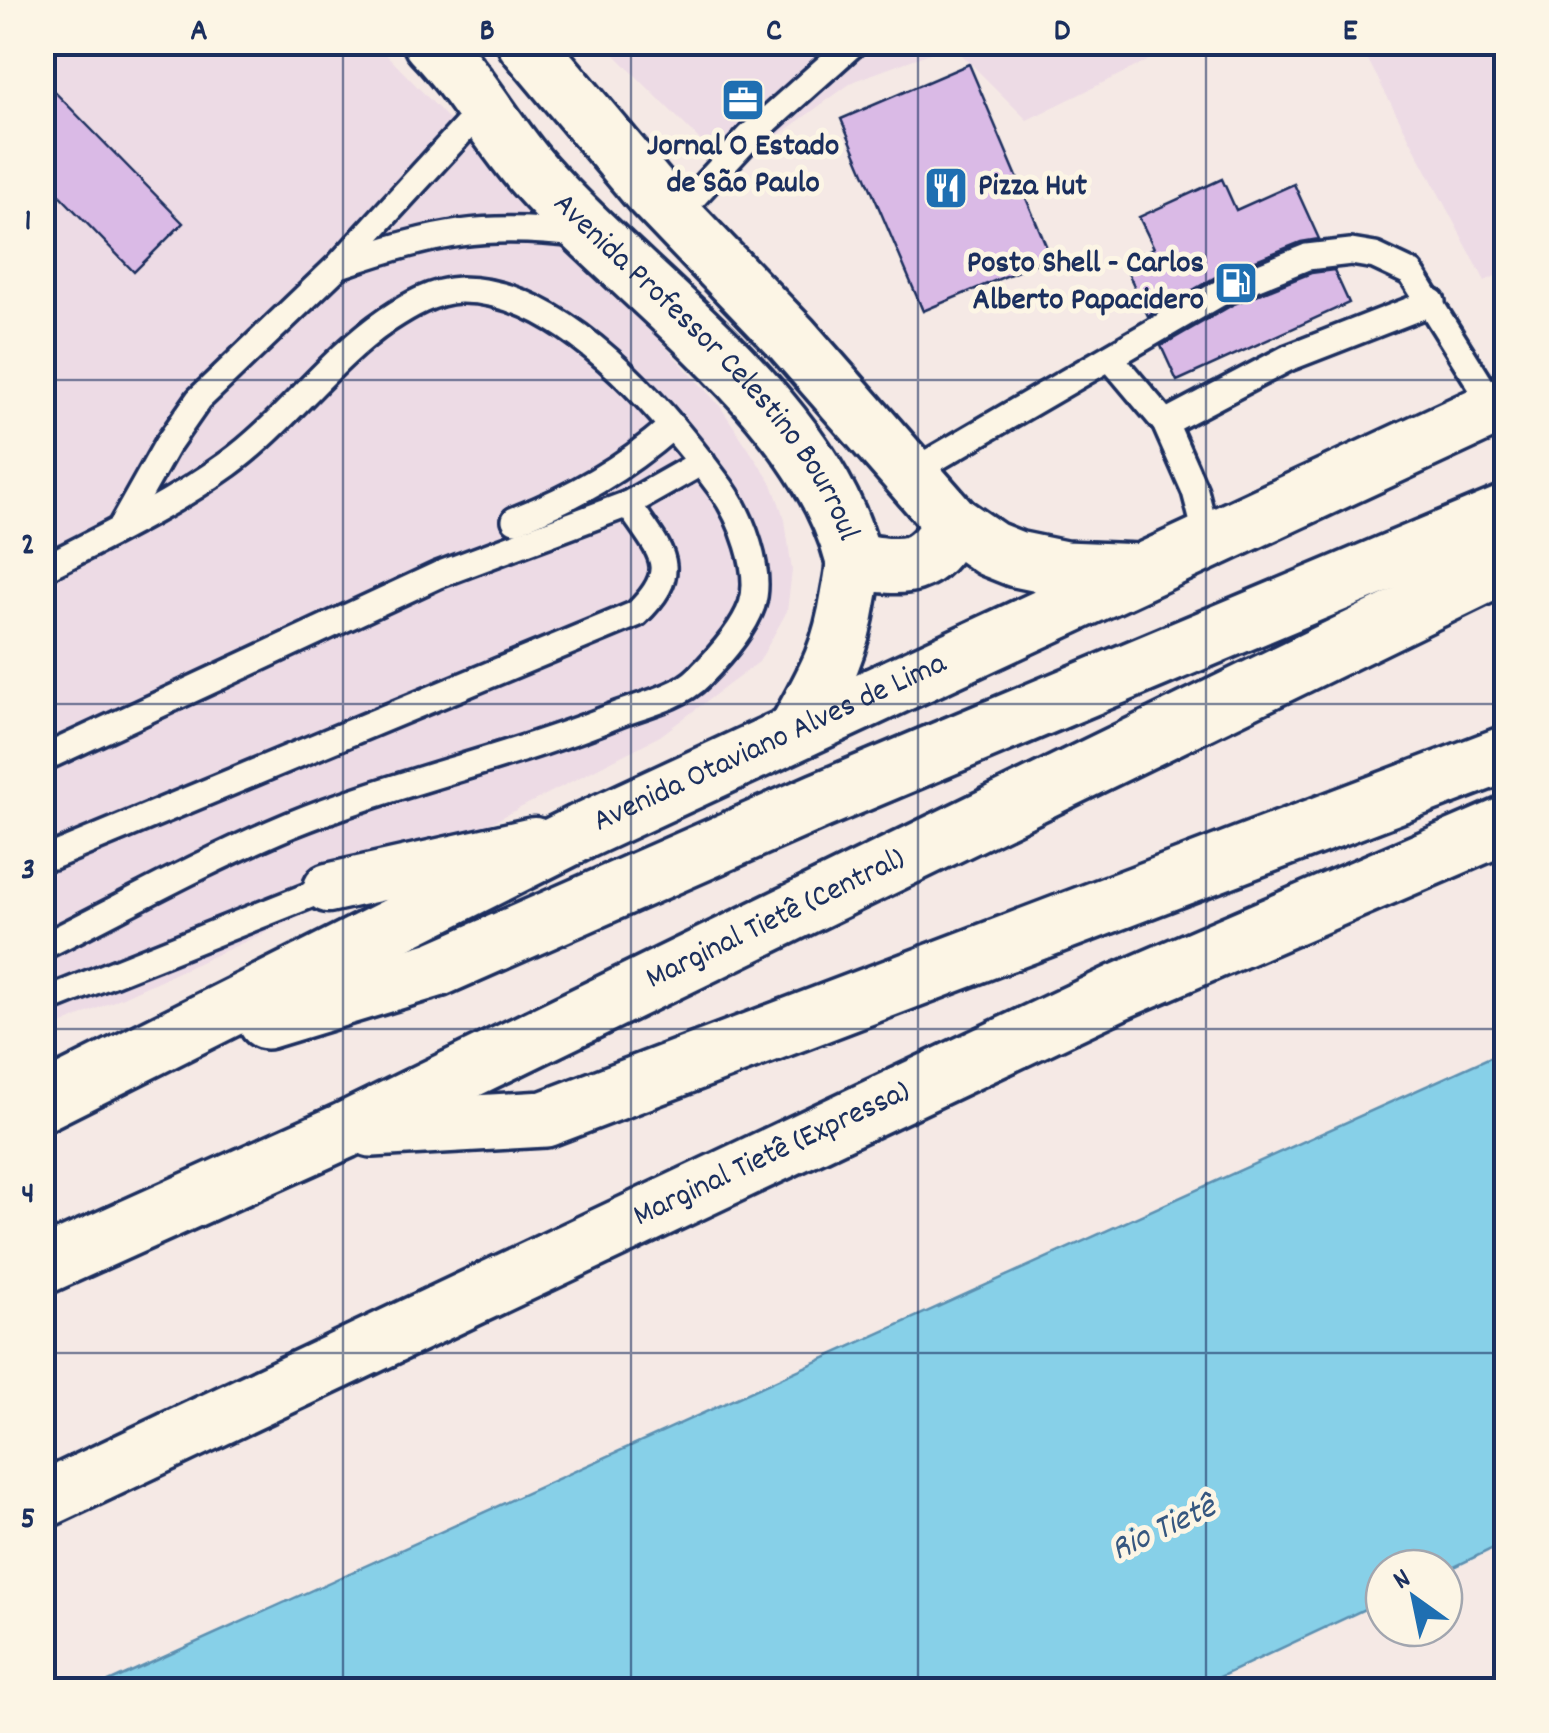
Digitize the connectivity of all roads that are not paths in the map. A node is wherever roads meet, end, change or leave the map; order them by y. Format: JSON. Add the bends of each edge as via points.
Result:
{"nodes":[{"id":1,"x":431,"y":42,"type":"edge"},
{"id":2,"x":478,"y":42,"type":"edge"},
{"id":3,"x":855,"y":42,"type":"edge"},
{"id":4,"x":536,"y":55,"type":"edge"},
{"id":5,"x":485,"y":106,"type":"junction"},
{"id":6,"x":544,"y":185,"type":"junction"},
{"id":7,"x":663,"y":205,"type":"junction"},
{"id":8,"x":596,"y":237,"type":"junction"},
{"id":9,"x":338,"y":266,"type":"junction"},
{"id":10,"x":1432,"y":302,"type":"junction"},
{"id":11,"x":1112,"y":360,"type":"junction"},
{"id":12,"x":1500,"y":405,"type":"edge"},
{"id":13,"x":1165,"y":423,"type":"junction"},
{"id":14,"x":671,"y":427,"type":"junction"},
{"id":15,"x":702,"y":462,"type":"junction"},
{"id":16,"x":912,"y":472,"type":"junction"},
{"id":17,"x":628,"y":504,"type":"junction"},
{"id":18,"x":1506,"y":513,"type":"edge"},
{"id":19,"x":514,"y":520,"type":"dead end"},
{"id":20,"x":953,"y":523,"type":"junction"},
{"id":21,"x":120,"y":530,"type":"junction"},
{"id":22,"x":1208,"y":541,"type":"junction"},
{"id":23,"x":854,"y":561,"type":"junction"},
{"id":24,"x":1506,"y":565,"type":"edge"},
{"id":25,"x":42,"y":569,"type":"edge"},
{"id":26,"x":1140,"y":572,"type":"junction"},
{"id":27,"x":797,"y":729,"type":"junction"},
{"id":28,"x":1506,"y":754,"type":"edge"},
{"id":29,"x":42,"y":758,"type":"edge"},
{"id":30,"x":1506,"y":825,"type":"edge"},
{"id":31,"x":581,"y":832,"type":"junction"},
{"id":32,"x":42,"y":850,"type":"edge"},
{"id":33,"x":328,"y":888,"type":"joint"},
{"id":34,"x":42,"y":947,"type":"edge"},
{"id":35,"x":42,"y":1002,"type":"edge"},
{"id":36,"x":122,"y":1065,"type":"junction"},
{"id":37,"x":42,"y":1103,"type":"edge"},
{"id":38,"x":344,"y":1131,"type":"junction"},
{"id":39,"x":42,"y":1267,"type":"edge"},
{"id":40,"x":42,"y":1501,"type":"edge"}],
"edges":[{"from":1,"to":5,"type":"main road","name":"Avenida Professor Celestino Bourroul"},
{"from":2,"to":5,"type":"main road"},
{"from":3,"to":7,"type":"lane"},
{"from":4,"to":6,"type":"main road","via":[[531,111]]},
{"from":4,"to":7,"type":"main road"},
{"from":5,"to":6,"type":"main road","name":"Avenida Professor Celestino Bourroul"},
{"from":5,"to":9,"type":"lane"},
{"from":6,"to":7,"type":"main road","via":[[578,166],[614,166]]},
{"from":6,"to":8,"type":"main road","name":"Avenida Professor Celestino Bourroul"},
{"from":7,"to":16,"type":"main road"},
{"from":8,"to":9,"type":"lane","via":[[534,228],[451,231]]},
{"from":8,"to":23,"type":"main road","name":"Avenida Professor Celestino Bourroul","via":[[745,382],[787,433],[826,493]]},
{"from":9,"to":21,"type":"lane","via":[[199,399]]},
{"from":10,"to":11,"type":"lane","via":[[1411,274],[1375,256],[1307,256],[1227,289]]},
{"from":10,"to":12,"type":"lane"},
{"from":10,"to":13,"type":"lane","via":[[1288,358]]},
{"from":11,"to":13,"type":"lane"},
{"from":11,"to":16,"type":"lane"},
{"from":12,"to":22,"type":"main road","name":"Avenida Otaviano Alves de Lima"},
{"from":13,"to":22,"type":"lane"},
{"from":14,"to":15,"type":"lane"},
{"from":14,"to":19,"type":"lane","via":[[611,475]]},
{"from":14,"to":21,"type":"lane","via":[[561,322],[506,299],[460,290],[422,298],[384,322],[230,462]]},
{"from":15,"to":17,"type":"lane"},
{"from":15,"to":34,"type":"lane","via":[[731,502],[750,547],[753,604],[695,682],[553,741],[291,825]]},
{"from":16,"to":20,"type":"main road"},
{"from":17,"to":29,"type":"lane","via":[[438,575]]},
{"from":17,"to":32,"type":"lane","via":[[660,552],[664,573],[660,592],[636,614],[52,856]]},
{"from":18,"to":36,"type":"main road","via":[[438,969]]},
{"from":20,"to":23,"type":"main road","via":[[936,552],[920,562]]},
{"from":20,"to":26,"type":"main road","via":[[1016,559]]},
{"from":21,"to":25,"type":"lane"},
{"from":22,"to":26,"type":"main road","name":"Avenida Otaviano Alves de Lima"},
{"from":23,"to":27,"type":"main road","name":"Avenida Professor Celestino Bourroul","via":[[838,655]]},
{"from":24,"to":38,"type":"main road","name":"Marginal Tietê (Central)"},
{"from":26,"to":27,"type":"main road","name":"Avenida Otaviano Alves de Lima"},
{"from":27,"to":31,"type":"main road","name":"Avenida Otaviano Alves de Lima"},
{"from":28,"to":38,"type":"main road","via":[[545,1119]]},
{"from":30,"to":40,"type":"main road","name":"Marginal Tietê (Expressa)","via":[[1118,992]]},
{"from":31,"to":33,"type":"street"},
{"from":31,"to":36,"type":"main road","name":"Avenida Otaviano Alves de Lima"},
{"from":33,"to":35,"type":"lane"},
{"from":36,"to":37,"type":"main road","name":"Avenida Otaviano Alves de Lima"},
{"from":38,"to":39,"type":"main road","name":"Marginal Tietê (Central)"}]}
